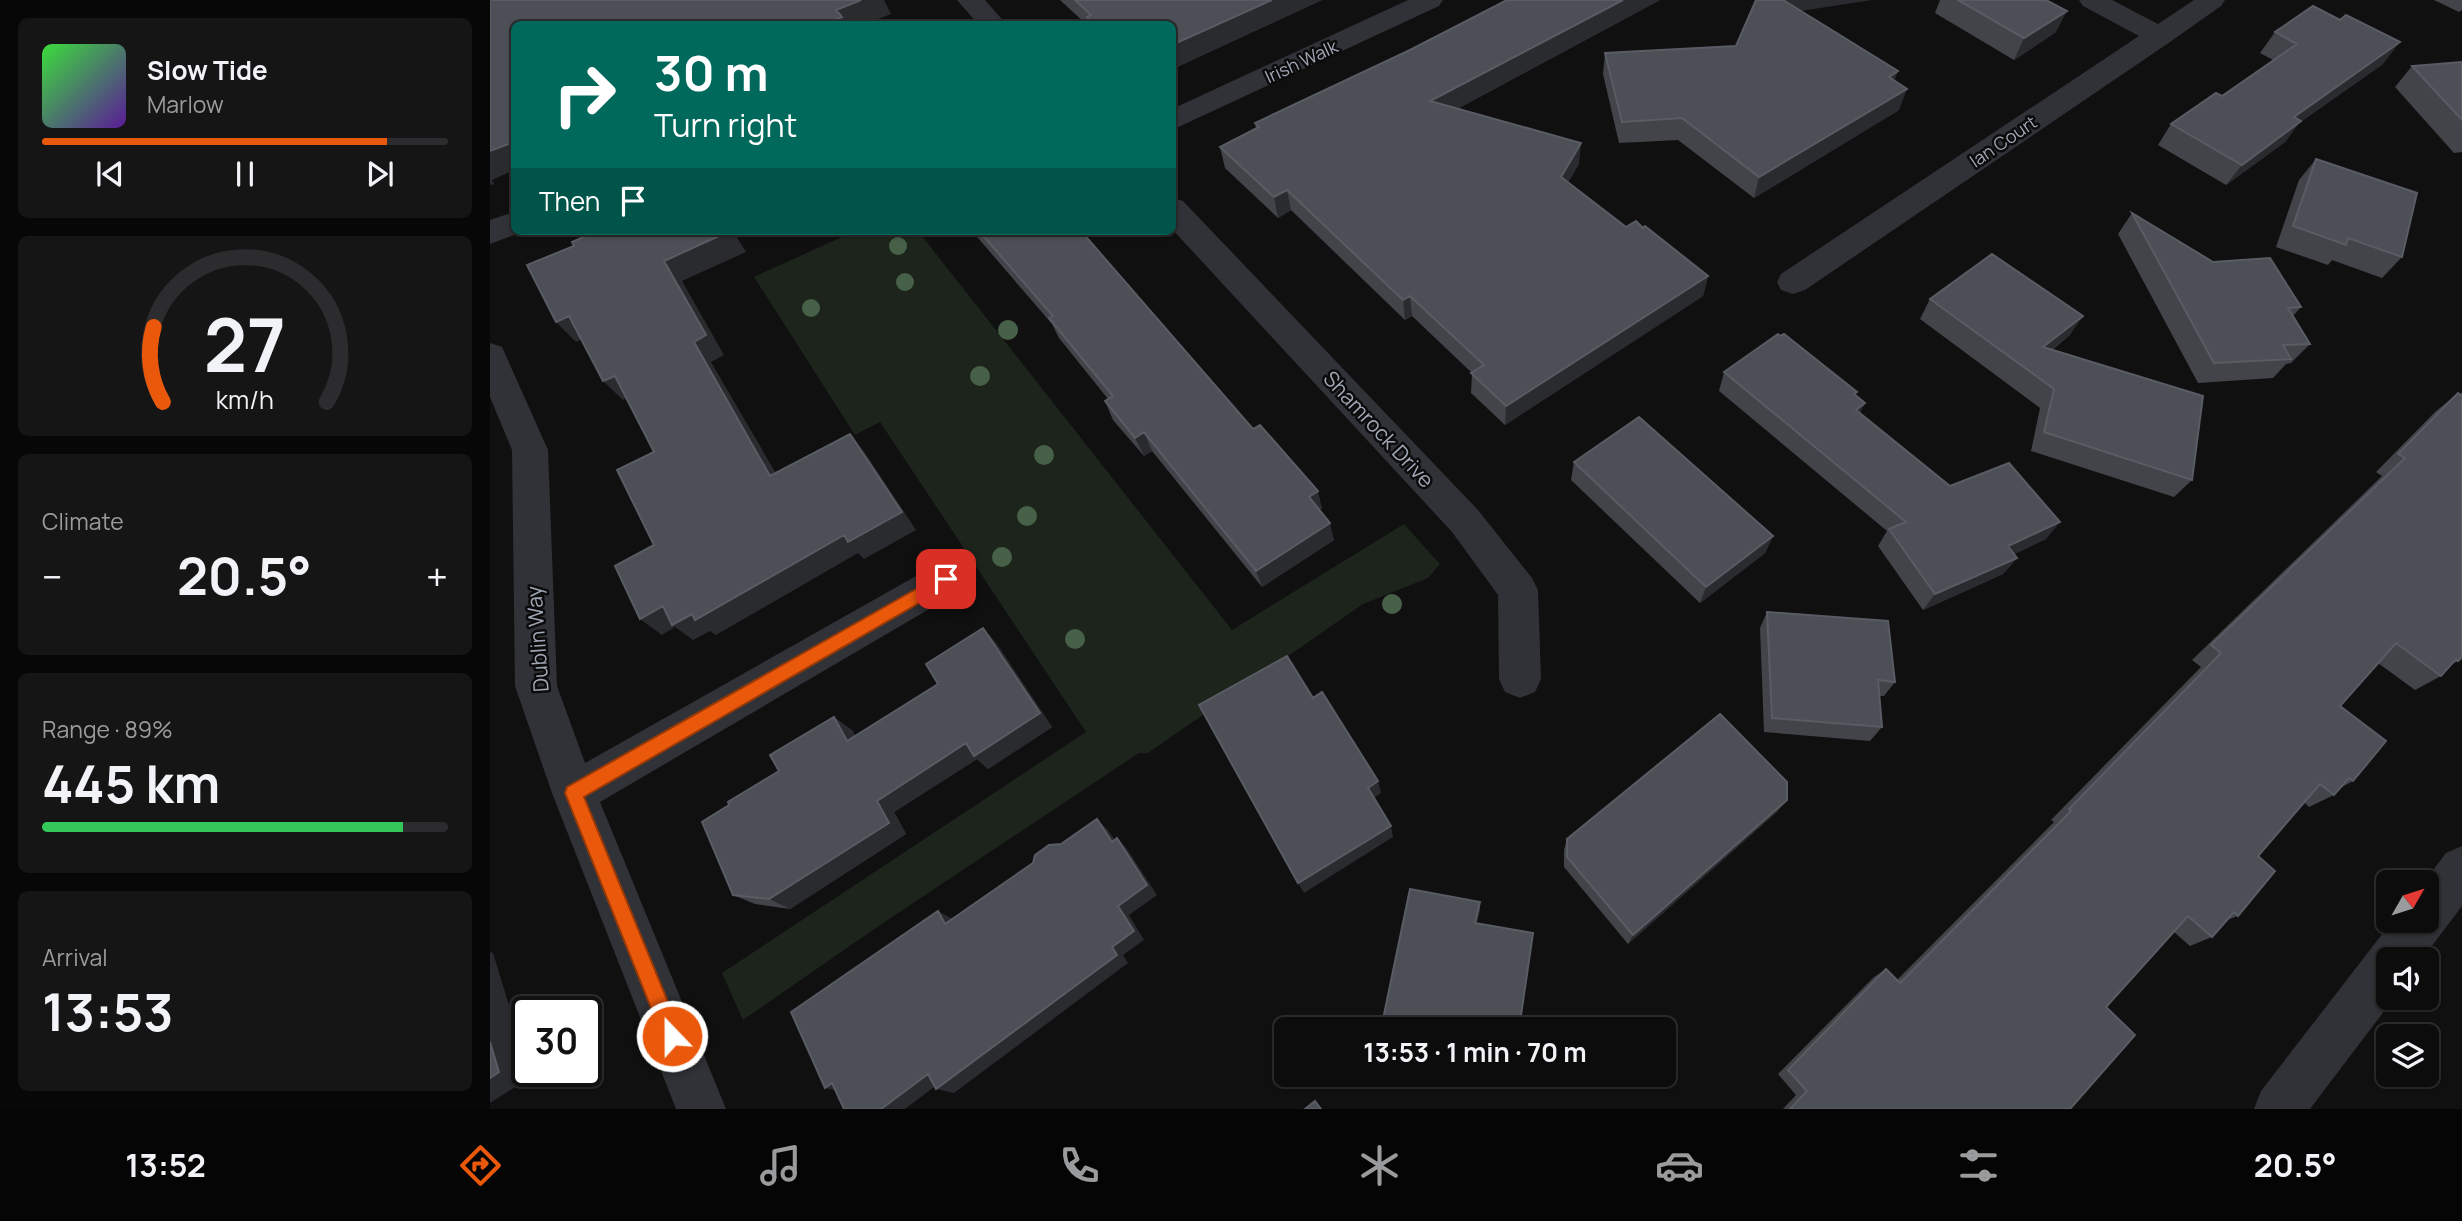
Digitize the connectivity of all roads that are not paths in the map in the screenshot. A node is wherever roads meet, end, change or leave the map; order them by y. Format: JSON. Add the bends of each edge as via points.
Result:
{"nodes":[{"id":1,"x":970,"y":0,"type":"edge"},
{"id":2,"x":1430,"y":0,"type":"edge"},
{"id":3,"x":2092,"y":0,"type":"edge"},
{"id":4,"x":2212,"y":0,"type":"edge"},
{"id":5,"x":989,"y":21,"type":"edge"},
{"id":6,"x":2160,"y":36,"type":"junction"},
{"id":7,"x":1176,"y":119,"type":"edge"},
{"id":8,"x":1176,"y":213,"type":"edge"},
{"id":9,"x":511,"y":224,"type":"edge"},
{"id":10,"x":490,"y":233,"type":"edge"},
{"id":11,"x":1793,"y":282,"type":"dead end"},
{"id":12,"x":490,"y":356,"type":"edge"},
{"id":13,"x":946,"y":579,"type":"dead end"},
{"id":14,"x":1520,"y":679,"type":"dead end"},
{"id":15,"x":574,"y":793,"type":"junction"},
{"id":16,"x":2462,"y":869,"type":"edge"},
{"id":17,"x":2440,"y":898,"type":"edge"},
{"id":18,"x":2413,"y":933,"type":"edge"},
{"id":19,"x":2402,"y":947,"type":"edge"},
{"id":20,"x":2376,"y":982,"type":"edge"},
{"id":21,"x":701,"y":1109,"type":"edge"},
{"id":22,"x":2279,"y":1109,"type":"edge"}],
"edges":[{"from":1,"to":5,"type":"street"},
{"from":2,"to":7,"type":"street","name":"Irish Walk"},
{"from":3,"to":6,"type":"street"},
{"from":4,"to":6,"type":"street","name":"Ian Court"},
{"from":6,"to":11,"type":"street","name":"Ian Court"},
{"from":8,"to":14,"type":"street","name":"Shamrock Drive","via":[[1465,521],[1518,590]]},
{"from":9,"to":10,"type":"street"},
{"from":12,"to":15,"type":"street","name":"Dublin Way","via":[[530,450],[536,686]]},
{"from":13,"to":15,"type":"street"},
{"from":15,"to":21,"type":"street","name":"Dublin Way"},
{"from":16,"to":17,"type":"street"},
{"from":18,"to":19,"type":"street"},
{"from":20,"to":22,"type":"street"}]}
